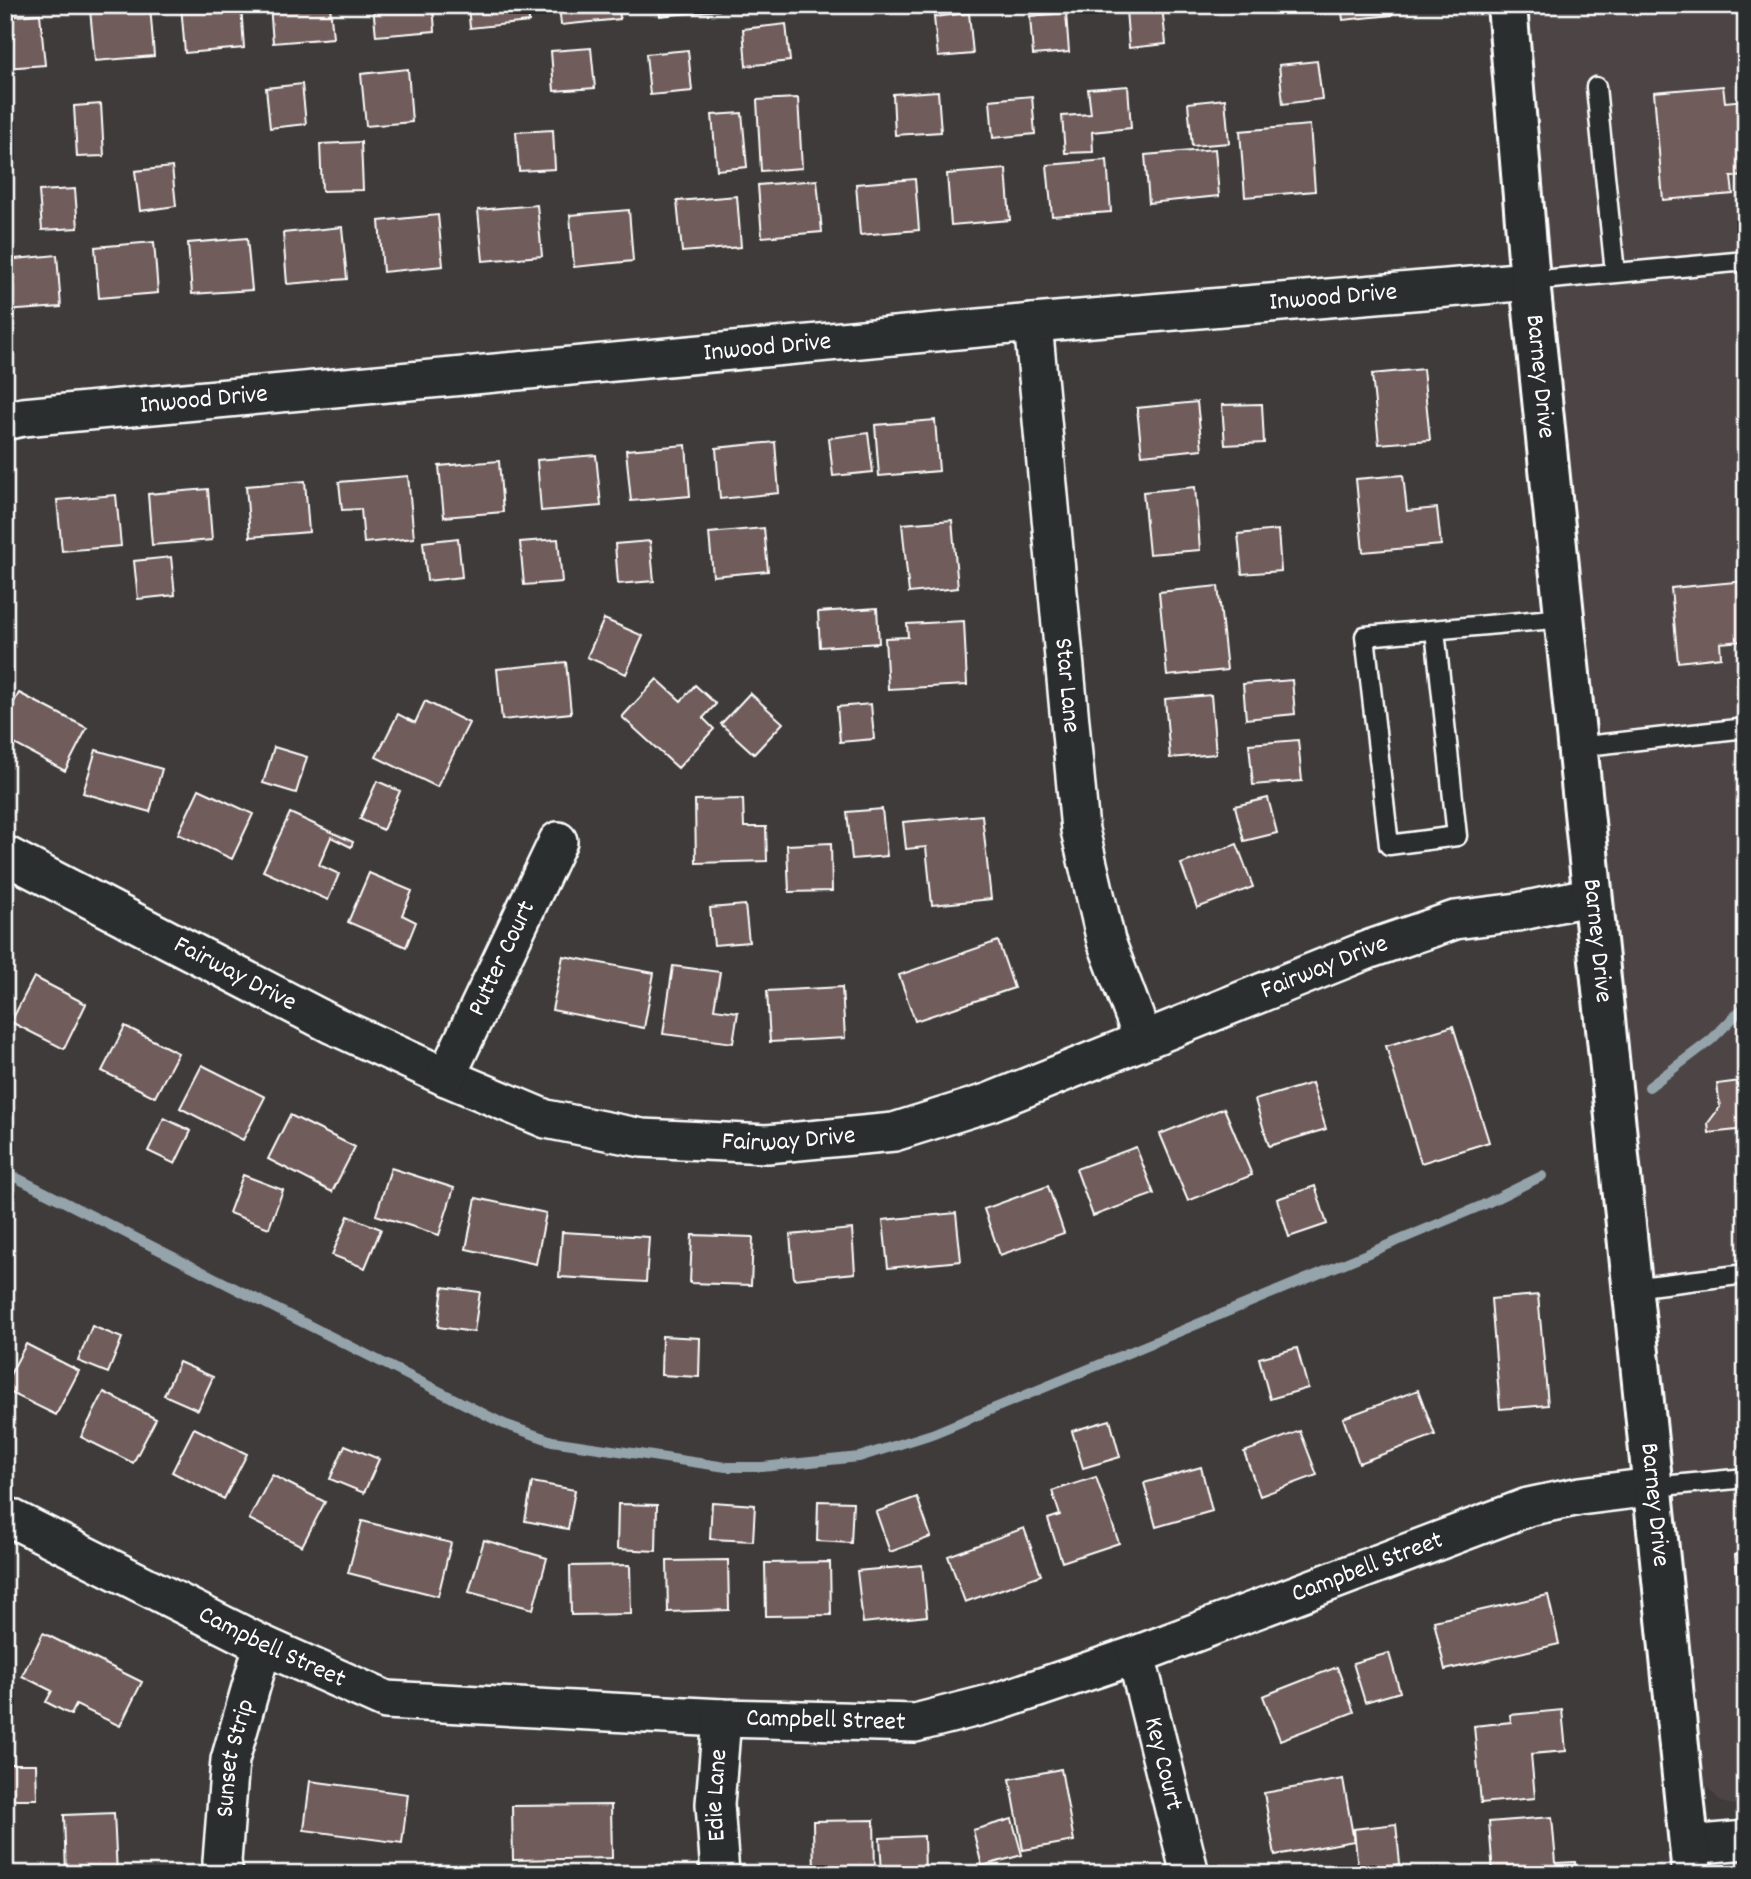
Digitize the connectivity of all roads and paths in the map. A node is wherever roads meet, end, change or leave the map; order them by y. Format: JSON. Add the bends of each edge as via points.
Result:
{"nodes":[{"id":1,"x":1507,"y":5,"type":"edge"},
{"id":2,"x":1596,"y":87,"type":"dead end"},
{"id":3,"x":1746,"y":261,"type":"edge"},
{"id":4,"x":1615,"y":273,"type":"junction"},
{"id":5,"x":1530,"y":281,"type":"junction"},
{"id":6,"x":1033,"y":323,"type":"junction"},
{"id":7,"x":5,"y":421,"type":"edge"},
{"id":8,"x":1564,"y":618,"type":"junction"},
{"id":9,"x":1435,"y":629,"type":"junction"},
{"id":10,"x":1746,"y":728,"type":"edge"},
{"id":11,"x":1577,"y":747,"type":"junction"},
{"id":12,"x":558,"y":841,"type":"dead end"},
{"id":13,"x":5,"y":855,"type":"edge"},
{"id":14,"x":1592,"y":896,"type":"junction"},
{"id":15,"x":1143,"y":1039,"type":"junction"},
{"id":16,"x":446,"y":1077,"type":"junction"},
{"id":17,"x":1746,"y":1274,"type":"edge"},
{"id":18,"x":1632,"y":1288,"type":"junction"},
{"id":19,"x":1746,"y":1478,"type":"edge"},
{"id":20,"x":1652,"y":1487,"type":"junction"},
{"id":21,"x":5,"y":1515,"type":"edge"},
{"id":22,"x":263,"y":1645,"type":"junction"},
{"id":23,"x":1136,"y":1655,"type":"junction"},
{"id":24,"x":723,"y":1717,"type":"junction"},
{"id":25,"x":1746,"y":1840,"type":"edge"},
{"id":26,"x":1690,"y":1859,"type":"edge"},
{"id":27,"x":223,"y":1874,"type":"edge"},
{"id":28,"x":720,"y":1874,"type":"edge"},
{"id":29,"x":1190,"y":1874,"type":"edge"}],
"edges":[{"from":1,"to":5,"type":"street","name":"Barney Drive"},
{"from":2,"to":4,"type":"lane"},
{"from":3,"to":4,"type":"lane"},
{"from":4,"to":5,"type":"lane"},
{"from":5,"to":6,"type":"street","name":"Inwood Drive"},
{"from":5,"to":8,"type":"street","name":"Barney Drive"},
{"from":6,"to":7,"type":"street","name":"Inwood Drive"},
{"from":6,"to":15,"type":"street","name":"Star Lane","via":[[1080,830],[1106,941]]},
{"from":8,"to":9,"type":"lane"},
{"from":8,"to":11,"type":"street","name":"Barney Drive"},
{"from":9,"to":9,"type":"lane","via":[[1365,636],[1389,845],[1457,836]]},
{"from":10,"to":11,"type":"lane"},
{"from":11,"to":14,"type":"street","name":"Barney Drive"},
{"from":12,"to":16,"type":"street","name":"Putter Court"},
{"from":13,"to":16,"type":"street","name":"Fairway Drive","via":[[333,1025]]},
{"from":14,"to":15,"type":"street","name":"Fairway Drive","via":[[1455,920]]},
{"from":14,"to":18,"type":"street","name":"Barney Drive"},
{"from":15,"to":16,"type":"street","name":"Fairway Drive","via":[[989,1102],[894,1132],[767,1144],[642,1138],[546,1119]]},
{"from":17,"to":18,"type":"lane"},
{"from":18,"to":20,"type":"street","name":"Barney Drive"},
{"from":19,"to":20,"type":"lane"},
{"from":20,"to":23,"type":"street","name":"Campbell Street","via":[[1528,1507]]},
{"from":20,"to":26,"type":"street","name":"Barney Drive"},
{"from":21,"to":22,"type":"street","name":"Campbell Street"},
{"from":22,"to":24,"type":"street","name":"Campbell Street","via":[[386,1700]]},
{"from":22,"to":27,"type":"street","name":"Sunset Strip","via":[[230,1760]]},
{"from":23,"to":24,"type":"street","name":"Campbell Street","via":[[997,1702],[915,1723]]},
{"from":23,"to":29,"type":"street","name":"Key Court"},
{"from":24,"to":28,"type":"street","name":"Edie Lane","via":[[715,1804]]},
{"from":25,"to":26,"type":"street"}]}
